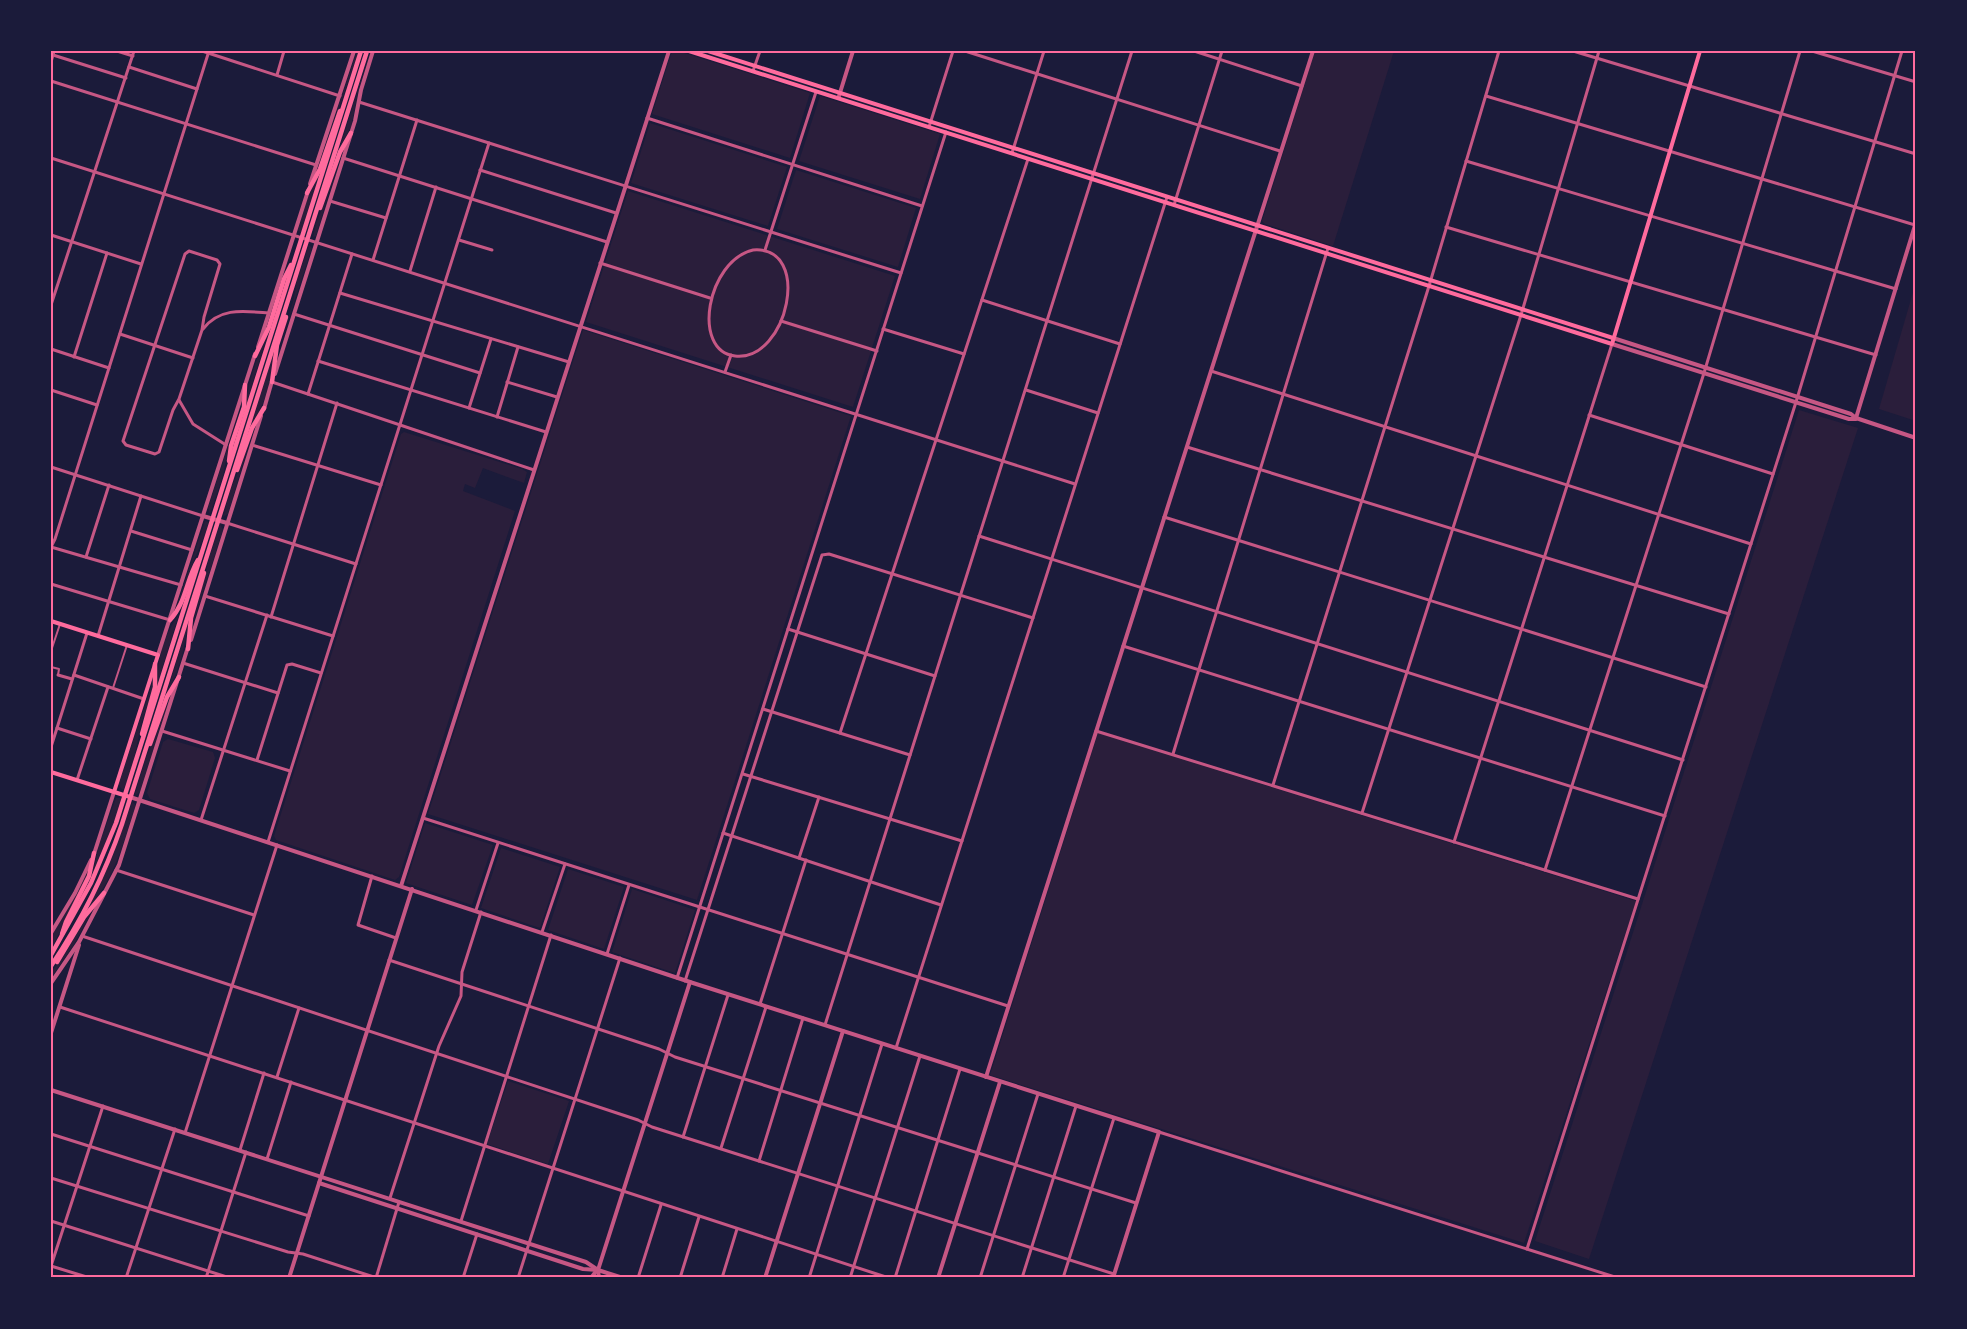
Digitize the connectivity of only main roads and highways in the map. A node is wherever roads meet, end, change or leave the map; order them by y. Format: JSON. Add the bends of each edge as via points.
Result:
{"nodes":[{"id":1,"x":362,"y":51,"type":"edge"},
{"id":2,"x":367,"y":51,"type":"edge"},
{"id":3,"x":689,"y":51,"type":"edge"},
{"id":4,"x":708,"y":51,"type":"edge"},
{"id":5,"x":1700,"y":51,"type":"edge"},
{"id":6,"x":839,"y":96,"type":"junction"},
{"id":7,"x":346,"y":98,"type":"junction"},
{"id":8,"x":930,"y":124,"type":"junction"},
{"id":9,"x":351,"y":133,"type":"road end"},
{"id":10,"x":1013,"y":151,"type":"junction"},
{"id":11,"x":307,"y":193,"type":"road end"},
{"id":12,"x":314,"y":218,"type":"junction"},
{"id":13,"x":305,"y":238,"type":"junction"},
{"id":14,"x":297,"y":255,"type":"junction"},
{"id":15,"x":294,"y":283,"type":"junction"},
{"id":16,"x":255,"y":356,"type":"road end"},
{"id":17,"x":272,"y":382,"type":"road end"},
{"id":18,"x":245,"y":385,"type":"road end"},
{"id":19,"x":264,"y":408,"type":"road end"},
{"id":20,"x":226,"y":478,"type":"junction"},
{"id":21,"x":227,"y":492,"type":"junction"},
{"id":22,"x":216,"y":519,"type":"junction"},
{"id":23,"x":202,"y":553,"type":"junction"},
{"id":24,"x":204,"y":563,"type":"junction"},
{"id":25,"x":170,"y":620,"type":"road end"},
{"id":26,"x":51,"y":621,"type":"edge"},
{"id":27,"x":188,"y":649,"type":"road end"},
{"id":28,"x":155,"y":664,"type":"junction"},
{"id":29,"x":179,"y":677,"type":"road end"},
{"id":30,"x":138,"y":755,"type":"junction"},
{"id":31,"x":142,"y":760,"type":"junction"},
{"id":32,"x":52,"y":772,"type":"edge"},
{"id":33,"x":114,"y":792,"type":"junction"},
{"id":34,"x":128,"y":796,"type":"junction"},
{"id":35,"x":94,"y":853,"type":"road end"},
{"id":36,"x":105,"y":893,"type":"road end"},
{"id":37,"x":60,"y":941,"type":"junction"},
{"id":38,"x":51,"y":955,"type":"edge"},
{"id":39,"x":51,"y":968,"type":"edge"}],
"edges":[{"from":1,"to":7,"type":"highway"},
{"from":2,"to":12,"type":"highway"},
{"from":3,"to":6,"type":"main road"},
{"from":4,"to":6,"type":"main road"},
{"from":5,"to":10,"type":"main road","via":[[1612,341]]},
{"from":6,"to":8,"type":"main road"},
{"from":7,"to":11,"type":"highway","via":[[321,167]]},
{"from":7,"to":13,"type":"highway"},
{"from":8,"to":10,"type":"main road"},
{"from":8,"to":10,"type":"main road"},
{"from":9,"to":12,"type":"highway"},
{"from":12,"to":13,"type":"highway"},
{"from":13,"to":14,"type":"highway"},
{"from":13,"to":15,"type":"highway"},
{"from":14,"to":16,"type":"highway"},
{"from":14,"to":20,"type":"highway"},
{"from":15,"to":17,"type":"highway","via":[[277,345]]},
{"from":15,"to":21,"type":"highway"},
{"from":18,"to":20,"type":"highway","via":[[244,407],[231,446]]},
{"from":19,"to":21,"type":"highway","via":[[252,426]]},
{"from":20,"to":22,"type":"highway"},
{"from":21,"to":22,"type":"highway"},
{"from":22,"to":23,"type":"highway"},
{"from":22,"to":24,"type":"highway"},
{"from":23,"to":25,"type":"highway","via":[[179,609]]},
{"from":23,"to":30,"type":"highway"},
{"from":24,"to":27,"type":"highway"},
{"from":24,"to":31,"type":"highway"},
{"from":26,"to":28,"type":"main road","via":[[158,655]]},
{"from":28,"to":30,"type":"highway","via":[[155,687]]},
{"from":28,"to":33,"type":"main road"},
{"from":29,"to":31,"type":"highway"},
{"from":30,"to":34,"type":"highway"},
{"from":31,"to":34,"type":"highway"},
{"from":32,"to":33,"type":"main road"},
{"from":33,"to":34,"type":"main road"},
{"from":34,"to":37,"type":"highway","via":[[99,865]]},
{"from":34,"to":39,"type":"highway","via":[[116,841]]},
{"from":35,"to":37,"type":"highway","via":[[90,873]]},
{"from":36,"to":39,"type":"highway"},
{"from":37,"to":38,"type":"highway"}]}
